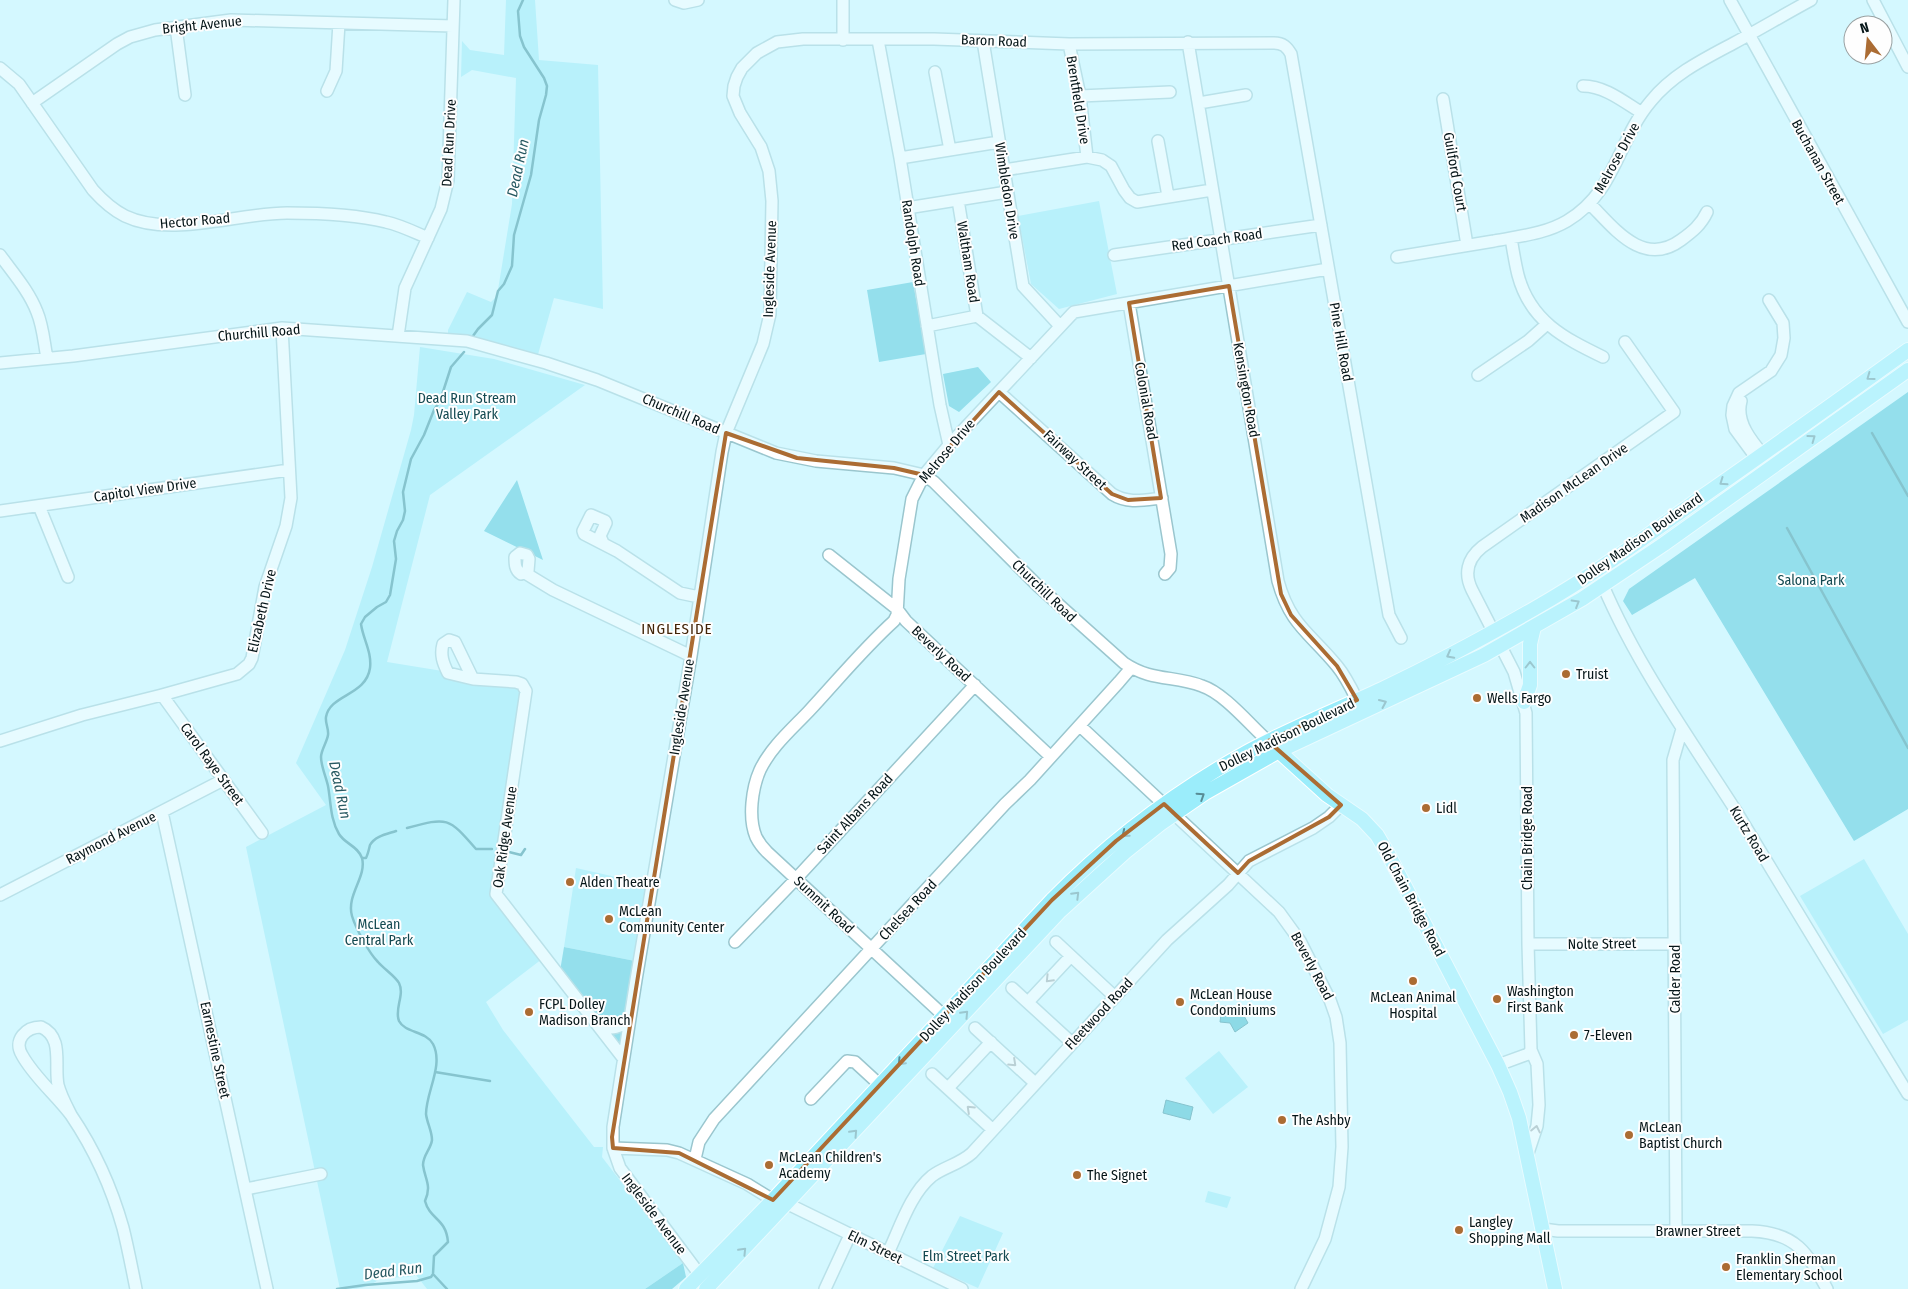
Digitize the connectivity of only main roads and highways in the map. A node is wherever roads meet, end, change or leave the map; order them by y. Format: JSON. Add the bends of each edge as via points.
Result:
{"nodes":[{"id":1,"x":1908,"y":350,"type":"edge"},
{"id":2,"x":1908,"y":370,"type":"edge"},
{"id":3,"x":1534,"y":627,"type":"junction"},
{"id":4,"x":1524,"y":702,"type":"road end"},
{"id":5,"x":1359,"y":706,"type":"junction"},
{"id":6,"x":1268,"y":741,"type":"junction"},
{"id":7,"x":1279,"y":751,"type":"junction"},
{"id":8,"x":715,"y":1260,"type":"junction"},
{"id":9,"x":700,"y":1275,"type":"junction"},
{"id":10,"x":706,"y":1288,"type":"edge"},
{"id":11,"x":686,"y":1289,"type":"edge"},
{"id":12,"x":1555,"y":1289,"type":"edge"}],
"edges":[{"from":1,"to":5,"type":"main road","name":"Dolley Madison Boulevard","one_way":true,"via":[[1596,571]]},
{"from":3,"to":2,"type":"main road","name":"Dolley Madison Boulevard","one_way":true,"via":[[1602,586]]},
{"from":4,"to":3,"type":"main road","one_way":true,"via":[[1530,685],[1530,648]]},
{"from":5,"to":3,"type":"main road","name":"Dolley Madison Boulevard","one_way":true,"via":[[1451,671]]},
{"from":5,"to":6,"type":"main road","name":"Dolley Madison Boulevard"},
{"from":5,"to":7,"type":"main road","name":"Dolley Madison Boulevard"},
{"from":6,"to":7,"type":"main road","name":"Old Chain Bridge Road"},
{"from":6,"to":8,"type":"main road","name":"Dolley Madison Boulevard","one_way":true,"via":[[1164,804],[1067,885]]},
{"from":10,"to":7,"type":"main road","name":"Dolley Madison Boulevard","one_way":true,"via":[[1060,911],[1125,852],[1175,814]]},
{"from":7,"to":12,"type":"main road","name":"Old Chain Bridge Road","via":[[1322,791],[1358,816],[1381,841],[1498,1065],[1514,1102]]},
{"from":8,"to":9,"type":"main road","name":"Dolley Madison Boulevard"},
{"from":8,"to":10,"type":"main road"},
{"from":9,"to":10,"type":"main road"},
{"from":9,"to":11,"type":"main road","name":"Dolley Madison Boulevard"}]}
